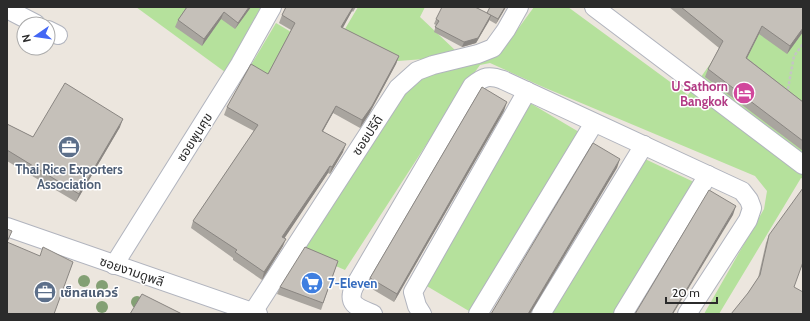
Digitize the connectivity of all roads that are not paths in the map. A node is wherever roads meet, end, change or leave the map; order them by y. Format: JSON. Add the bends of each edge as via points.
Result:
{"nodes":[{"id":1,"x":272,"y":7,"type":"edge"},
{"id":2,"x":519,"y":7,"type":"edge"},
{"id":3,"x":594,"y":7,"type":"edge"},
{"id":4,"x":7,"y":9,"type":"edge"},
{"id":5,"x":21,"y":16,"type":"edge"},
{"id":6,"x":527,"y":91,"type":"junction"},
{"id":7,"x":594,"y":123,"type":"junction"},
{"id":8,"x":644,"y":145,"type":"junction"},
{"id":9,"x":803,"y":165,"type":"edge"},
{"id":10,"x":708,"y":175,"type":"junction"},
{"id":11,"x":7,"y":227,"type":"edge"},
{"id":12,"x":114,"y":265,"type":"junction"},
{"id":13,"x":255,"y":313,"type":"edge"},
{"id":14,"x":373,"y":314,"type":"edge"},
{"id":15,"x":422,"y":314,"type":"edge"},
{"id":16,"x":478,"y":314,"type":"edge"},
{"id":17,"x":541,"y":314,"type":"edge"},
{"id":18,"x":623,"y":314,"type":"edge"},
{"id":19,"x":687,"y":314,"type":"edge"}],
"edges":[{"from":1,"to":12,"type":"street","name":"ซอยพูนศุข","via":[[240,64]]},
{"from":2,"to":13,"type":"street","name":"ซอยปรีดี","via":[[493,48],[417,71],[398,88]]},
{"from":3,"to":9,"type":"street"},
{"from":4,"to":5,"type":"street"},
{"from":6,"to":7,"type":"street"},
{"from":6,"to":14,"type":"street","via":[[491,76],[480,79],[472,86],[354,286],[351,297],[353,304]]},
{"from":6,"to":15,"type":"street","via":[[413,292]]},
{"from":7,"to":8,"type":"street"},
{"from":7,"to":16,"type":"street"},
{"from":8,"to":10,"type":"street"},
{"from":8,"to":17,"type":"street"},
{"from":10,"to":18,"type":"street"},
{"from":10,"to":19,"type":"street","via":[[742,191],[752,208],[748,220]]},
{"from":11,"to":12,"type":"street","name":"ซอยงามดูพลี"},
{"from":12,"to":13,"type":"street","name":"ซอยงามดูพลี"}]}
